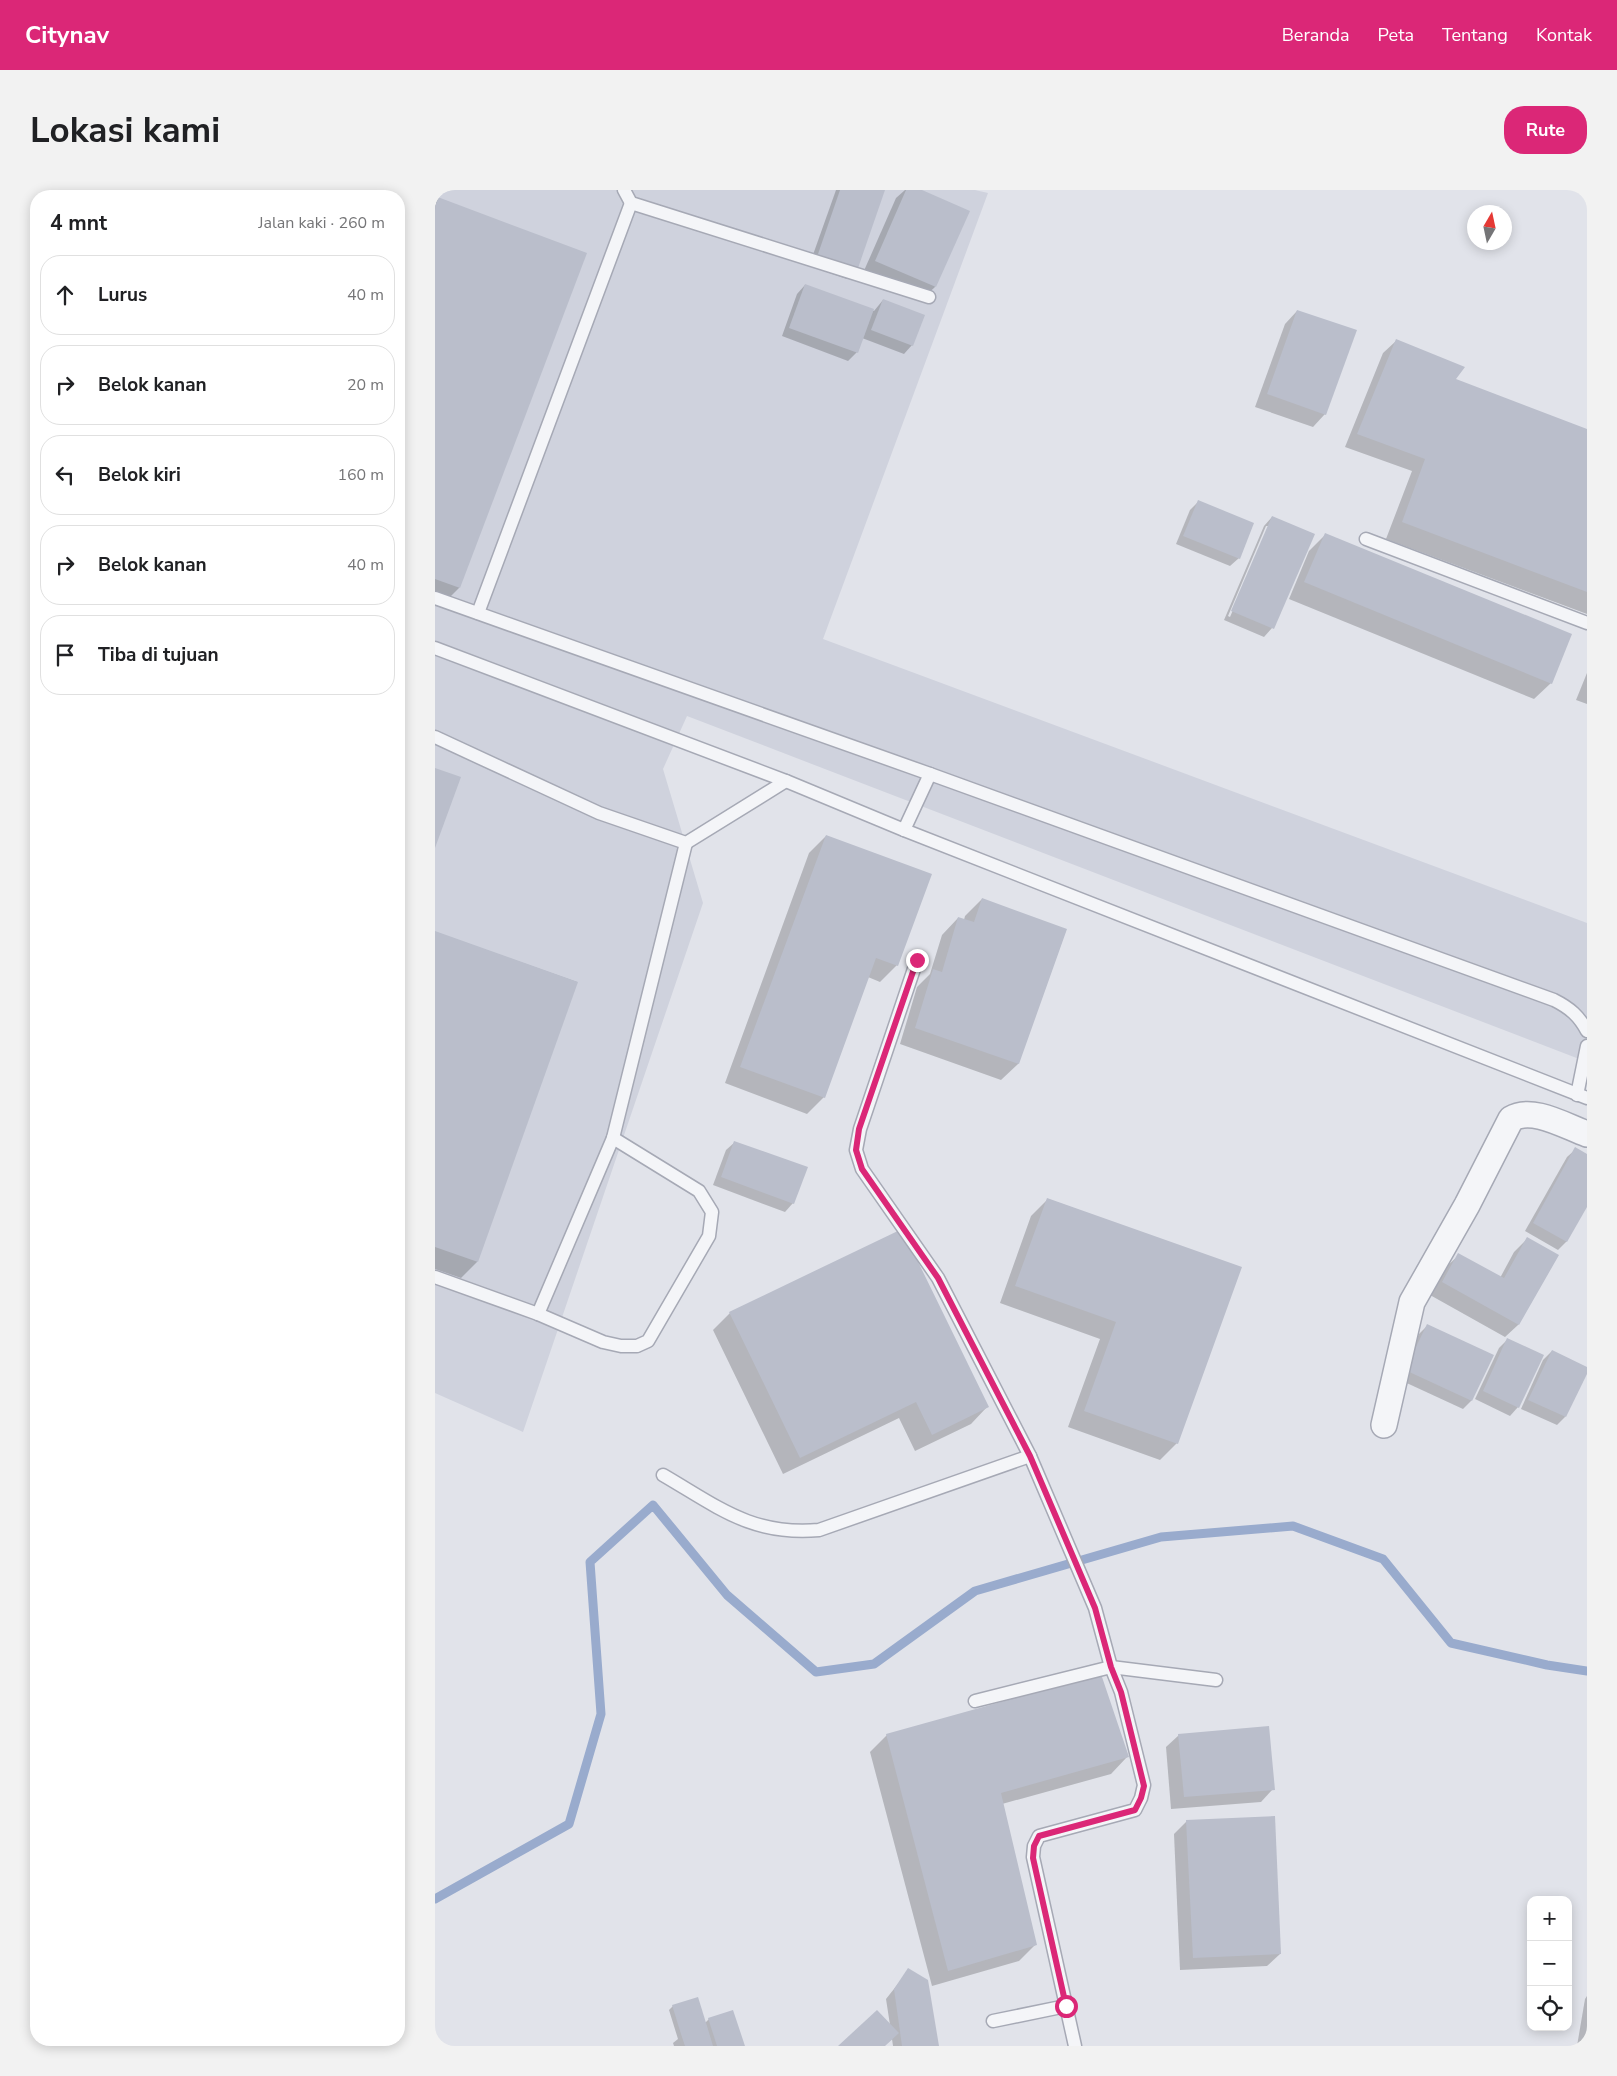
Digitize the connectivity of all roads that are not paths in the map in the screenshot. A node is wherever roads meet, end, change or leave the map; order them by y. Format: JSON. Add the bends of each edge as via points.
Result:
{"nodes":[{"id":1,"x":624,"y":190,"type":"edge"},
{"id":2,"x":631,"y":202,"type":"junction"},
{"id":3,"x":929,"y":297,"type":"dead end"},
{"id":4,"x":1366,"y":539,"type":"dead end"},
{"id":5,"x":435,"y":598,"type":"edge"},
{"id":6,"x":478,"y":613,"type":"junction"},
{"id":7,"x":1587,"y":623,"type":"edge"},
{"id":8,"x":435,"y":648,"type":"edge"},
{"id":9,"x":435,"y":737,"type":"edge"},
{"id":10,"x":930,"y":774,"type":"junction"},
{"id":11,"x":785,"y":781,"type":"junction"},
{"id":12,"x":904,"y":830,"type":"junction"},
{"id":13,"x":685,"y":843,"type":"junction"},
{"id":14,"x":917,"y":960,"type":"dead end"},
{"id":15,"x":1587,"y":1031,"type":"edge"},
{"id":16,"x":1587,"y":1046,"type":"edge"},
{"id":17,"x":1582,"y":1097,"type":"edge"},
{"id":18,"x":1587,"y":1134,"type":"edge"},
{"id":19,"x":613,"y":1138,"type":"junction"},
{"id":20,"x":435,"y":1277,"type":"edge"},
{"id":21,"x":538,"y":1314,"type":"junction"},
{"id":22,"x":1384,"y":1425,"type":"dead end"},
{"id":23,"x":1030,"y":1456,"type":"junction"},
{"id":24,"x":663,"y":1475,"type":"dead end"},
{"id":25,"x":1111,"y":1667,"type":"junction"},
{"id":26,"x":1216,"y":1680,"type":"dead end"},
{"id":27,"x":975,"y":1701,"type":"dead end"},
{"id":28,"x":1066,"y":2006,"type":"junction"},
{"id":29,"x":993,"y":2021,"type":"dead end"},
{"id":30,"x":1075,"y":2046,"type":"edge"}],
"edges":[{"from":1,"to":2,"type":"lane"},
{"from":2,"to":3,"type":"lane"},
{"from":2,"to":6,"type":"lane"},
{"from":4,"to":7,"type":"lane"},
{"from":5,"to":6,"type":"lane"},
{"from":6,"to":10,"type":"lane"},
{"from":8,"to":11,"type":"lane"},
{"from":9,"to":13,"type":"lane","via":[[599,813]]},
{"from":10,"to":12,"type":"lane"},
{"from":10,"to":15,"type":"lane","via":[[1554,1000],[1581,1019]]},
{"from":11,"to":12,"type":"lane"},
{"from":11,"to":13,"type":"lane"},
{"from":12,"to":17,"type":"lane"},
{"from":13,"to":19,"type":"lane"},
{"from":14,"to":23,"type":"lane","via":[[859,1129],[856,1150],[862,1169],[938,1278]]},
{"from":16,"to":17,"type":"lane"},
{"from":18,"to":22,"type":"street","via":[[1533,1114],[1519,1114],[1511,1119],[1412,1302]]},
{"from":19,"to":21,"type":"lane"},
{"from":19,"to":21,"type":"lane","via":[[699,1191],[712,1212],[709,1236],[648,1340],[637,1346],[603,1342]]},
{"from":20,"to":21,"type":"lane"},
{"from":23,"to":24,"type":"lane","via":[[819,1530],[794,1532],[757,1526],[737,1518]]},
{"from":23,"to":25,"type":"lane","via":[[1095,1608]]},
{"from":25,"to":26,"type":"lane"},
{"from":25,"to":27,"type":"lane"},
{"from":25,"to":28,"type":"lane","via":[[1121,1692],[1144,1786],[1141,1798],[1135,1810],[1039,1836],[1034,1846],[1033,1858]]},
{"from":28,"to":29,"type":"lane"},
{"from":28,"to":30,"type":"lane"}]}
